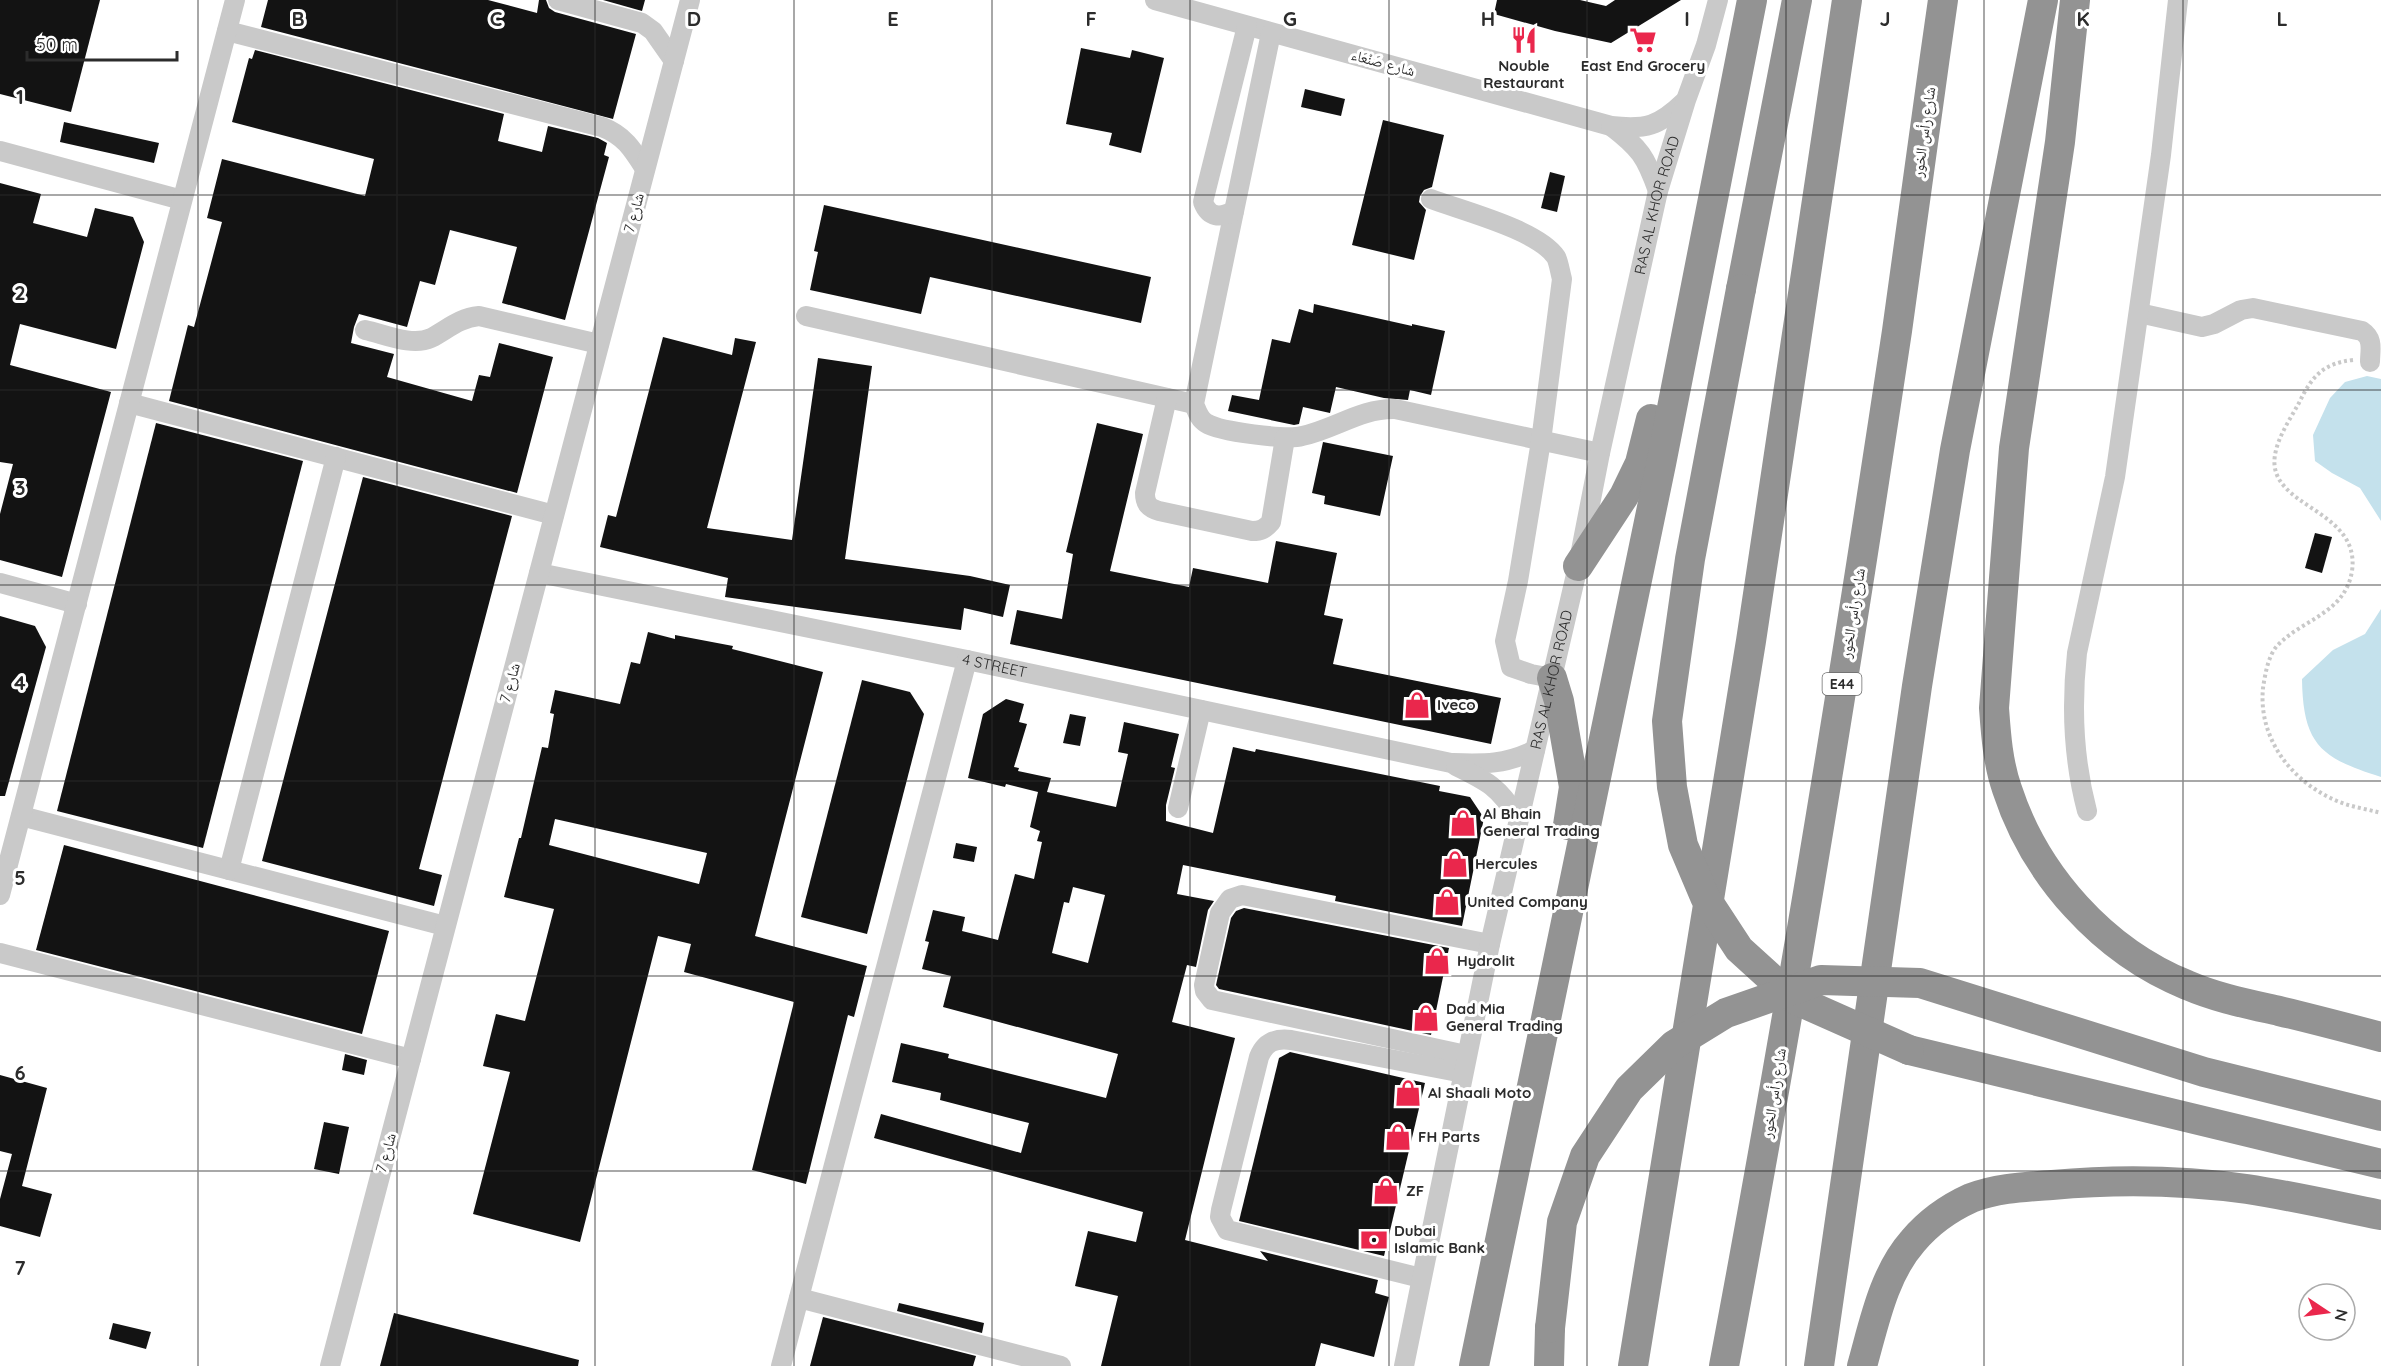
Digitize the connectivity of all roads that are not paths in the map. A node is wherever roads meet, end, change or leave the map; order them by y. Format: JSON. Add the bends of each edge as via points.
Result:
{"nodes":[{"id":1,"x":235,"y":0,"type":"edge"},
{"id":2,"x":558,"y":0,"type":"edge"},
{"id":3,"x":690,"y":0,"type":"edge"},
{"id":4,"x":1155,"y":0,"type":"edge"},
{"id":5,"x":1718,"y":0,"type":"edge"},
{"id":6,"x":1752,"y":0,"type":"edge"},
{"id":7,"x":1797,"y":0,"type":"edge"},
{"id":8,"x":1846,"y":0,"type":"edge"},
{"id":9,"x":1943,"y":0,"type":"edge"},
{"id":10,"x":2043,"y":0,"type":"edge"},
{"id":11,"x":2074,"y":0,"type":"edge"},
{"id":12,"x":2178,"y":0,"type":"edge"},
{"id":13,"x":1247,"y":26,"type":"junction"},
{"id":14,"x":227,"y":31,"type":"junction"},
{"id":15,"x":1271,"y":33,"type":"junction"},
{"id":16,"x":674,"y":61,"type":"junction"},
{"id":17,"x":1734,"y":87,"type":"junction"},
{"id":18,"x":1686,"y":100,"type":"junction"},
{"id":19,"x":1611,"y":126,"type":"junction"},
{"id":20,"x":0,"y":151,"type":"edge"},
{"id":21,"x":645,"y":169,"type":"junction"},
{"id":22,"x":1658,"y":191,"type":"junction"},
{"id":23,"x":182,"y":200,"type":"junction"},
{"id":24,"x":1431,"y":200,"type":"dead end"},
{"id":25,"x":1234,"y":211,"type":"junction"},
{"id":26,"x":2139,"y":313,"type":"junction"},
{"id":27,"x":806,"y":316,"type":"dead end"},
{"id":28,"x":365,"y":330,"type":"dead end"},
{"id":29,"x":599,"y":344,"type":"junction"},
{"id":30,"x":2370,"y":362,"type":"road end"},
{"id":31,"x":1167,"y":398,"type":"junction"},
{"id":32,"x":129,"y":403,"type":"junction"},
{"id":33,"x":1194,"y":404,"type":"junction"},
{"id":34,"x":1292,"y":438,"type":"junction"},
{"id":35,"x":1541,"y":441,"type":"junction"},
{"id":36,"x":1600,"y":453,"type":"junction"},
{"id":37,"x":336,"y":457,"type":"junction"},
{"id":38,"x":554,"y":515,"type":"junction"},
{"id":39,"x":1578,"y":566,"type":"junction"},
{"id":40,"x":539,"y":573,"type":"junction"},
{"id":41,"x":0,"y":583,"type":"edge"},
{"id":42,"x":76,"y":604,"type":"junction"},
{"id":43,"x":967,"y":660,"type":"junction"},
{"id":44,"x":1552,"y":678,"type":"junction"},
{"id":45,"x":1201,"y":710,"type":"junction"},
{"id":46,"x":1535,"y":750,"type":"junction"},
{"id":47,"x":1450,"y":763,"type":"junction"},
{"id":48,"x":1178,"y":808,"type":"dead end"},
{"id":49,"x":2087,"y":811,"type":"dead end"},
{"id":50,"x":21,"y":816,"type":"junction"},
{"id":51,"x":1518,"y":818,"type":"junction"},
{"id":52,"x":229,"y":870,"type":"junction"},
{"id":53,"x":0,"y":895,"type":"edge"},
{"id":54,"x":1569,"y":914,"type":"junction"},
{"id":55,"x":446,"y":926,"type":"junction"},
{"id":56,"x":1490,"y":944,"type":"junction"},
{"id":57,"x":0,"y":953,"type":"edge"},
{"id":58,"x":2381,"y":1037,"type":"edge"},
{"id":59,"x":411,"y":1059,"type":"junction"},
{"id":60,"x":1464,"y":1064,"type":"junction"},
{"id":61,"x":2381,"y":1116,"type":"edge"},
{"id":62,"x":2381,"y":1164,"type":"edge"},
{"id":63,"x":2381,"y":1215,"type":"edge"},
{"id":64,"x":1421,"y":1278,"type":"junction"},
{"id":65,"x":799,"y":1298,"type":"junction"},
{"id":66,"x":1475,"y":1359,"type":"edge"},
{"id":67,"x":330,"y":1366,"type":"edge"},
{"id":68,"x":781,"y":1366,"type":"edge"},
{"id":69,"x":1061,"y":1366,"type":"edge"},
{"id":70,"x":1404,"y":1366,"type":"edge"},
{"id":71,"x":1549,"y":1366,"type":"edge"},
{"id":72,"x":1633,"y":1366,"type":"edge"},
{"id":73,"x":1724,"y":1366,"type":"edge"},
{"id":74,"x":1819,"y":1366,"type":"edge"},
{"id":75,"x":1862,"y":1366,"type":"edge"}],
"edges":[{"from":1,"to":14,"type":"street"},
{"from":2,"to":16,"type":"street","via":[[642,23],[653,31]]},
{"from":3,"to":16,"type":"street","name":"شارع 7"},
{"from":4,"to":13,"type":"street","name":"شارع صَنْعَاء"},
{"from":5,"to":18,"type":"street","name":"RAS AL KHOR ROAD"},
{"from":6,"to":17,"type":"highway"},
{"from":7,"to":62,"type":"highway","bridge":true,"via":[[1689,559],[1667,721],[1672,787],[1683,845],[1705,897],[1739,949],[1794,999],[1909,1050]]},
{"from":8,"to":72,"type":"highway","via":[[1751,641]]},
{"from":9,"to":73,"type":"highway","name":"شارع رأس الخور","number":"E44","via":[[1831,753],[1766,1144]]},
{"from":10,"to":74,"type":"highway","via":[[1950,485],[1915,698]]},
{"from":11,"to":58,"type":"highway","via":[[2060,142],[2014,448],[1994,708],[1997,749],[2006,788],[2020,826],[2069,900],[2104,934],[2143,963],[2186,985],[2232,1001]]},
{"from":12,"to":26,"type":"street"},
{"from":13,"to":15,"type":"street","name":"شارع صَنْعَاء"},
{"from":13,"to":25,"type":"street","via":[[1203,202],[1215,216]]},
{"from":14,"to":21,"type":"street","via":[[602,127],[625,140]]},
{"from":14,"to":23,"type":"street"},
{"from":15,"to":19,"type":"street","name":"شارع صَنْعَاء"},
{"from":15,"to":25,"type":"street"},
{"from":16,"to":21,"type":"street","name":"شارع 7"},
{"from":17,"to":39,"type":"highway","via":[[1684,269],[1640,463],[1624,496]]},
{"from":17,"to":54,"type":"highway"},
{"from":18,"to":19,"type":"street","name":"شارع صَنْعَاء","via":[[1666,119],[1653,124]]},
{"from":18,"to":22,"type":"street","name":"RAS AL KHOR ROAD"},
{"from":19,"to":22,"type":"street","name":"شارع صَنْعَاء","via":[[1647,160]]},
{"from":20,"to":23,"type":"street"},
{"from":21,"to":29,"type":"street","name":"شارع 7"},
{"from":22,"to":36,"type":"street","name":"RAS AL KHOR ROAD"},
{"from":23,"to":32,"type":"street"},
{"from":24,"to":35,"type":"street","via":[[1521,232],[1542,242],[1556,258],[1562,279],[1561,301]]},
{"from":25,"to":33,"type":"street"},
{"from":26,"to":30,"type":"street","via":[[2202,327],[2241,310],[2260,308],[2362,331],[2370,338]]},
{"from":26,"to":49,"type":"street","via":[[2112,494],[2074,681],[2075,752]]},
{"from":27,"to":31,"type":"street"},
{"from":28,"to":29,"type":"street","via":[[418,341],[478,316]]},
{"from":29,"to":38,"type":"street","name":"شارع 7"},
{"from":31,"to":33,"type":"street"},
{"from":31,"to":34,"type":"street","via":[[1145,493],[1145,502],[1159,511],[1252,531],[1266,528],[1271,522]]},
{"from":32,"to":37,"type":"street"},
{"from":32,"to":42,"type":"street"},
{"from":33,"to":34,"type":"street","via":[[1206,423]]},
{"from":34,"to":35,"type":"street","via":[[1380,409],[1410,411]]},
{"from":35,"to":36,"type":"street"},
{"from":35,"to":44,"type":"street","via":[[1504,641],[1511,667]]},
{"from":36,"to":39,"type":"street","name":"RAS AL KHOR ROAD"},
{"from":37,"to":38,"type":"street"},
{"from":37,"to":52,"type":"street"},
{"from":38,"to":40,"type":"street","name":"شارع 7"},
{"from":39,"to":44,"type":"street","name":"RAS AL KHOR ROAD"},
{"from":40,"to":43,"type":"street","name":"4 STREET"},
{"from":40,"to":55,"type":"street","name":"شارع 7"},
{"from":41,"to":42,"type":"street"},
{"from":42,"to":50,"type":"street"},
{"from":43,"to":45,"type":"street","name":"4 STREET"},
{"from":43,"to":65,"type":"street"},
{"from":44,"to":46,"type":"street","name":"RAS AL KHOR ROAD"},
{"from":44,"to":54,"type":"highway","via":[[1574,787],[1562,860]]},
{"from":45,"to":47,"type":"street","name":"4 STREET"},
{"from":45,"to":48,"type":"street"},
{"from":46,"to":47,"type":"street","name":"4 STREET","via":[[1515,760],[1489,764]]},
{"from":46,"to":51,"type":"street","name":"RAS AL KHOR ROAD"},
{"from":47,"to":51,"type":"street","name":"4 STREET","via":[[1486,780],[1505,797]]},
{"from":50,"to":52,"type":"street"},
{"from":50,"to":53,"type":"street"},
{"from":51,"to":56,"type":"street","name":"RAS AL KHOR ROAD"},
{"from":52,"to":55,"type":"street"},
{"from":54,"to":66,"type":"highway"},
{"from":55,"to":59,"type":"street","name":"شارع 7"},
{"from":56,"to":60,"type":"street","name":"RAS AL KHOR ROAD"},
{"from":56,"to":60,"type":"street","via":[[1242,895],[1230,899],[1220,913],[1204,985],[1212,1000]]},
{"from":57,"to":59,"type":"street"},
{"from":59,"to":67,"type":"street","name":"شارع 7"},
{"from":60,"to":64,"type":"street","name":"RAS AL KHOR ROAD"},
{"from":60,"to":64,"type":"street","via":[[1291,1040],[1267,1043],[1260,1057],[1221,1210],[1227,1230]]},
{"from":61,"to":71,"type":"highway","bridge":true,"via":[[2204,1072],[1920,983],[1821,980],[1726,1013],[1674,1045],[1629,1089],[1585,1156],[1562,1222]]},
{"from":63,"to":75,"type":"highway","via":[[2246,1189],[2173,1182],[2069,1183],[1990,1192],[1939,1216],[1912,1241],[1885,1290]]},
{"from":64,"to":70,"type":"street","name":"RAS AL KHOR ROAD"},
{"from":65,"to":68,"type":"street"},
{"from":65,"to":69,"type":"street"}]}
